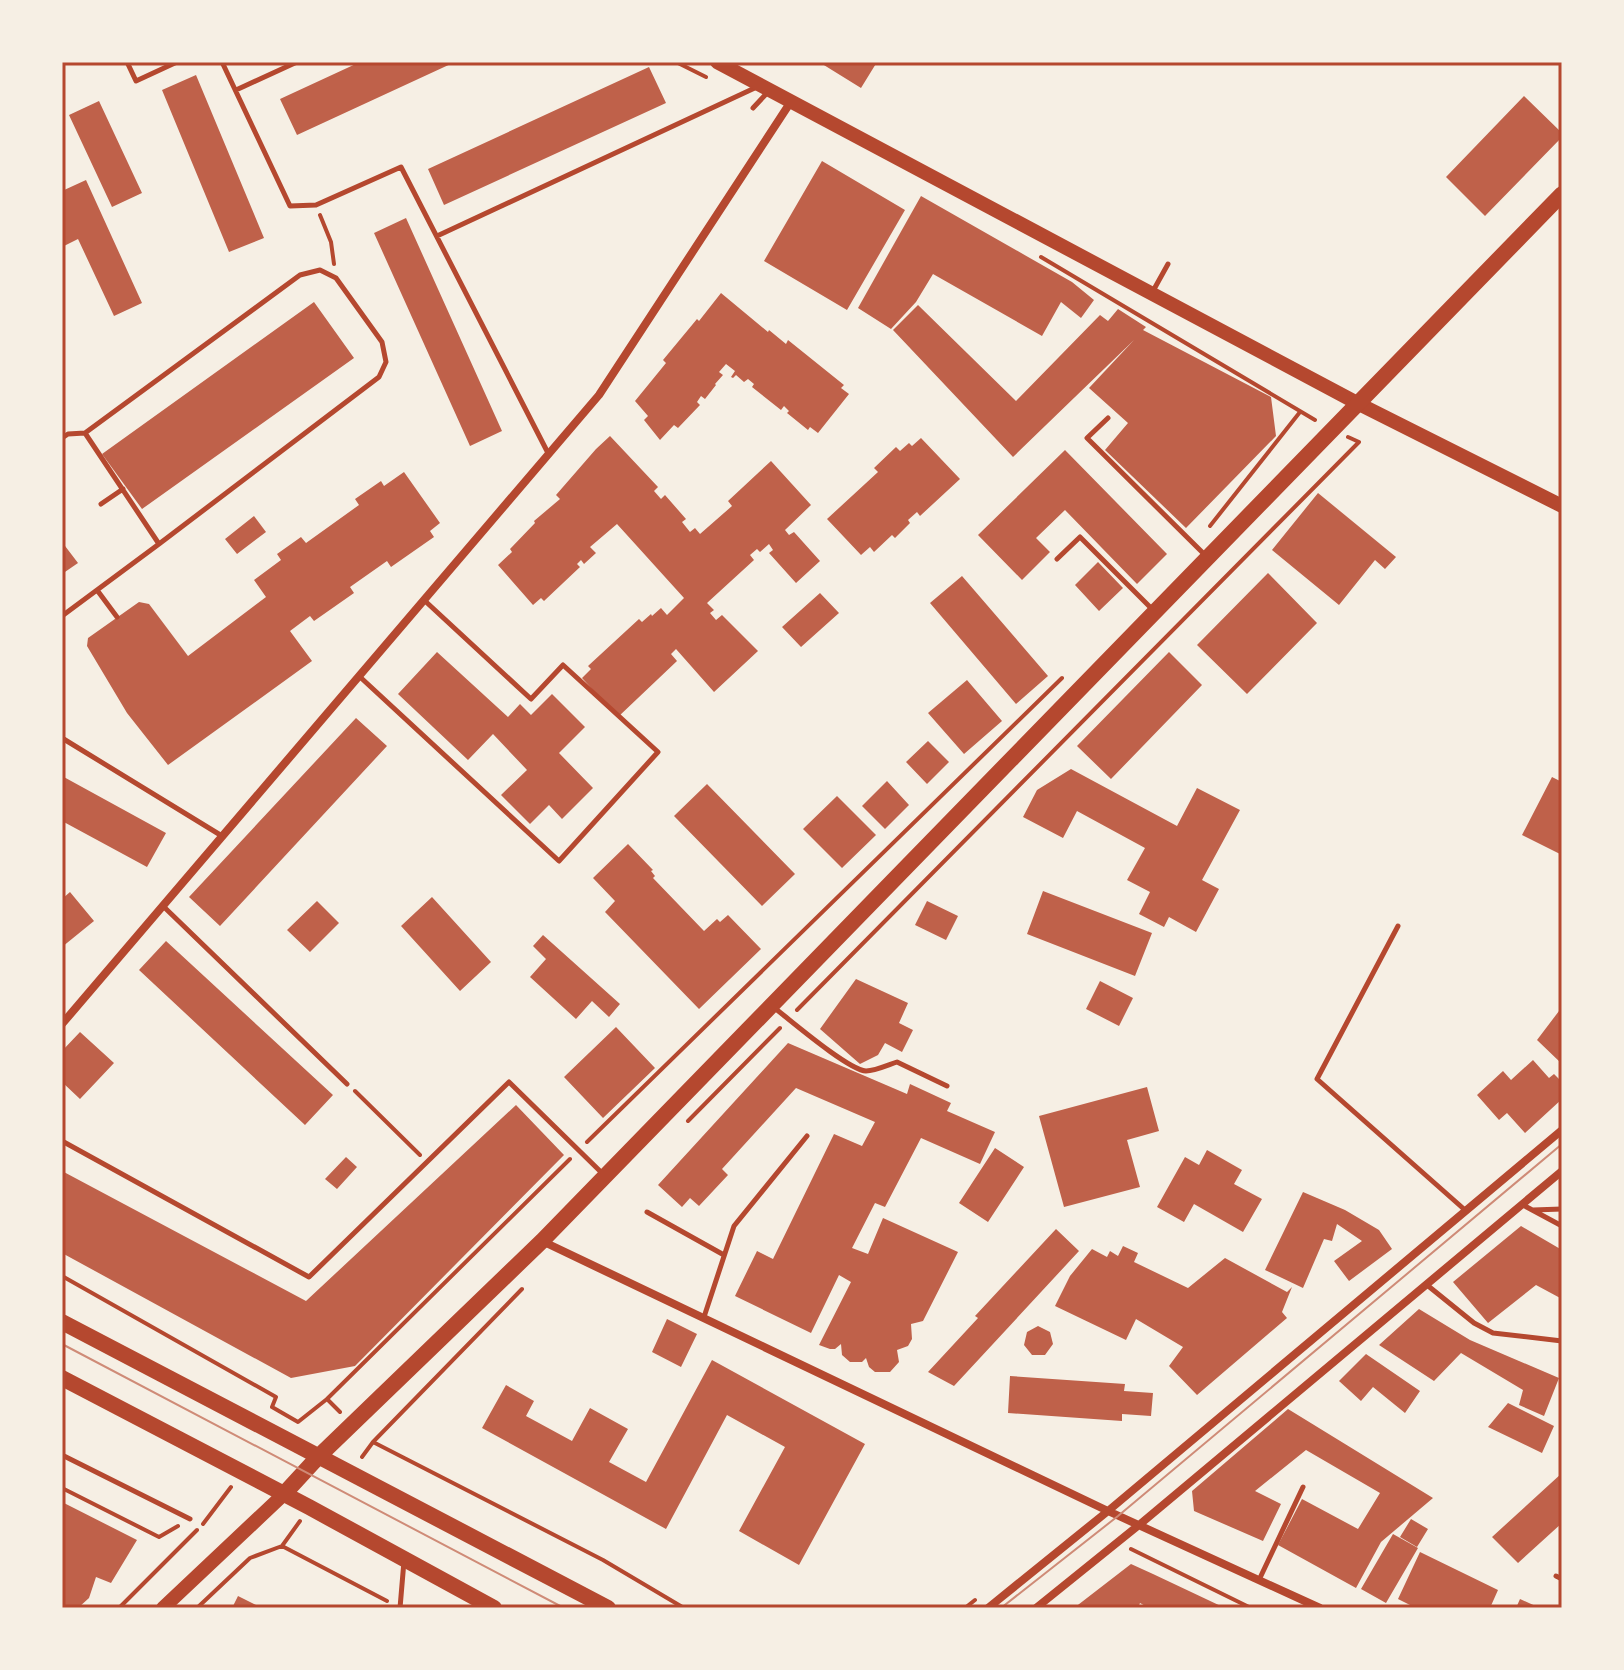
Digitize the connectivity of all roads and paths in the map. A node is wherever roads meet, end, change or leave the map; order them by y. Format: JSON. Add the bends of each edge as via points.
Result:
{"nodes":[{"id":1,"x":127,"y":62,"type":"edge"},
{"id":2,"x":177,"y":62,"type":"edge"},
{"id":3,"x":222,"y":62,"type":"edge"},
{"id":4,"x":297,"y":62,"type":"edge"},
{"id":5,"x":676,"y":62,"type":"edge"},
{"id":6,"x":717,"y":62,"type":"edge"},
{"id":7,"x":764,"y":88,"type":"junction"},
{"id":8,"x":236,"y":90,"type":"junction"},
{"id":9,"x":741,"y":95,"type":"junction"},
{"id":10,"x":790,"y":103,"type":"junction"},
{"id":11,"x":753,"y":108,"type":"dead end"},
{"id":12,"x":1562,"y":194,"type":"edge"},
{"id":13,"x":316,"y":205,"type":"junction"},
{"id":14,"x":437,"y":236,"type":"junction"},
{"id":15,"x":1034,"y":253,"type":"dead end"},
{"id":16,"x":1168,"y":264,"type":"dead end"},
{"id":17,"x":336,"y":278,"type":"junction"},
{"id":18,"x":1152,"y":294,"type":"junction"},
{"id":19,"x":1359,"y":404,"type":"junction"},
{"id":20,"x":1108,"y":418,"type":"dead end"},
{"id":21,"x":85,"y":433,"type":"junction"},
{"id":22,"x":62,"y":438,"type":"edge"},
{"id":23,"x":1359,"y":442,"type":"dead end"},
{"id":24,"x":549,"y":454,"type":"junction"},
{"id":25,"x":123,"y":489,"type":"junction"},
{"id":26,"x":101,"y":504,"type":"dead end"},
{"id":27,"x":1562,"y":506,"type":"edge"},
{"id":28,"x":159,"y":544,"type":"junction"},
{"id":29,"x":1195,"y":545,"type":"junction"},
{"id":30,"x":1209,"y":558,"type":"junction"},
{"id":31,"x":1057,"y":559,"type":"dead end"},
{"id":32,"x":97,"y":590,"type":"junction"},
{"id":33,"x":424,"y":600,"type":"junction"},
{"id":34,"x":1155,"y":613,"type":"junction"},
{"id":35,"x":62,"y":616,"type":"edge"},
{"id":36,"x":117,"y":617,"type":"dead end"},
{"id":37,"x":359,"y":676,"type":"junction"},
{"id":38,"x":1063,"y":676,"type":"dead end"},
{"id":39,"x":62,"y":738,"type":"edge"},
{"id":40,"x":222,"y":837,"type":"junction"},
{"id":41,"x":163,"y":906,"type":"junction"},
{"id":42,"x":1398,"y":926,"type":"dead end"},
{"id":43,"x":772,"y":1006,"type":"junction"},
{"id":44,"x":789,"y":1019,"type":"junction"},
{"id":45,"x":62,"y":1024,"type":"edge"},
{"id":46,"x":347,"y":1084,"type":"joint"},
{"id":47,"x":947,"y":1086,"type":"dead end"},
{"id":48,"x":679,"y":1130,"type":"dead end"},
{"id":49,"x":1562,"y":1130,"type":"edge"},
{"id":50,"x":807,"y":1136,"type":"dead end"},
{"id":51,"x":62,"y":1141,"type":"edge"},
{"id":52,"x":579,"y":1150,"type":"junction"},
{"id":53,"x":427,"y":1162,"type":"junction"},
{"id":54,"x":1562,"y":1171,"type":"edge"},
{"id":55,"x":605,"y":1176,"type":"junction"},
{"id":56,"x":1522,"y":1204,"type":"junction"},
{"id":57,"x":1562,"y":1209,"type":"edge"},
{"id":58,"x":1532,"y":1210,"type":"junction"},
{"id":59,"x":1466,"y":1211,"type":"junction"},
{"id":60,"x":647,"y":1212,"type":"dead end"},
{"id":61,"x":1562,"y":1226,"type":"edge"},
{"id":62,"x":542,"y":1241,"type":"junction"},
{"id":63,"x":724,"y":1255,"type":"junction"},
{"id":64,"x":62,"y":1276,"type":"edge"},
{"id":65,"x":530,"y":1281,"type":"dead end"},
{"id":66,"x":1426,"y":1285,"type":"junction"},
{"id":67,"x":703,"y":1318,"type":"junction"},
{"id":68,"x":62,"y":1322,"type":"edge"},
{"id":69,"x":1562,"y":1341,"type":"edge"},
{"id":70,"x":62,"y":1378,"type":"edge"},
{"id":71,"x":327,"y":1399,"type":"junction"},
{"id":72,"x":352,"y":1423,"type":"junction"},
{"id":73,"x":62,"y":1455,"type":"edge"},
{"id":74,"x":318,"y":1457,"type":"junction"},
{"id":75,"x":1303,"y":1487,"type":"dead end"},
{"id":76,"x":62,"y":1488,"type":"edge"},
{"id":77,"x":284,"y":1494,"type":"junction"},
{"id":78,"x":1108,"y":1511,"type":"junction"},
{"id":79,"x":190,"y":1519,"type":"junction"},
{"id":80,"x":1139,"y":1525,"type":"junction"},
{"id":81,"x":1130,"y":1548,"type":"dead end"},
{"id":82,"x":404,"y":1559,"type":"junction"},
{"id":83,"x":1259,"y":1580,"type":"junction"},
{"id":84,"x":668,"y":1586,"type":"dead end"},
{"id":85,"x":663,"y":1596,"type":"junction"},
{"id":86,"x":119,"y":1608,"type":"edge"},
{"id":87,"x":163,"y":1608,"type":"edge"},
{"id":88,"x":197,"y":1608,"type":"edge"},
{"id":89,"x":400,"y":1608,"type":"edge"},
{"id":90,"x":494,"y":1608,"type":"edge"},
{"id":91,"x":608,"y":1608,"type":"edge"},
{"id":92,"x":684,"y":1608,"type":"edge"},
{"id":93,"x":988,"y":1608,"type":"edge"},
{"id":94,"x":1036,"y":1608,"type":"edge"},
{"id":95,"x":1251,"y":1608,"type":"edge"},
{"id":96,"x":1320,"y":1608,"type":"edge"}],
"edges":[{"from":1,"to":2,"type":"lane","via":[[136,81]]},
{"from":3,"to":8,"type":"lane"},
{"from":4,"to":8,"type":"lane"},
{"from":5,"to":9,"type":"path"},
{"from":6,"to":7,"type":"street"},
{"from":7,"to":9,"type":"lane"},
{"from":7,"to":10,"type":"street"},
{"from":7,"to":11,"type":"lane"},
{"from":8,"to":13,"type":"lane","via":[[290,206]]},
{"from":9,"to":14,"type":"lane"},
{"from":10,"to":18,"type":"street"},
{"from":10,"to":24,"type":"street","via":[[599,395]]},
{"from":12,"to":19,"type":"main road"},
{"from":13,"to":14,"type":"lane","via":[[401,167]]},
{"from":13,"to":17,"type":"path","via":[[331,242]]},
{"from":14,"to":24,"type":"lane"},
{"from":15,"to":29,"type":"path","via":[[1300,412]]},
{"from":16,"to":18,"type":"lane"},
{"from":17,"to":21,"type":"lane","via":[[320,270],[300,275]]},
{"from":17,"to":28,"type":"lane","via":[[382,342],[386,362],[379,377]]},
{"from":18,"to":19,"type":"street"},
{"from":19,"to":27,"type":"street"},
{"from":19,"to":30,"type":"main road"},
{"from":20,"to":29,"type":"lane","via":[[1087,438]]},
{"from":21,"to":22,"type":"lane"},
{"from":21,"to":25,"type":"lane"},
{"from":23,"to":44,"type":"path"},
{"from":24,"to":33,"type":"street"},
{"from":25,"to":26,"type":"lane"},
{"from":25,"to":28,"type":"lane"},
{"from":28,"to":32,"type":"lane"},
{"from":29,"to":30,"type":"lane"},
{"from":30,"to":34,"type":"main road"},
{"from":31,"to":34,"type":"lane","via":[[1080,537]]},
{"from":32,"to":35,"type":"lane"},
{"from":32,"to":36,"type":"lane"},
{"from":33,"to":37,"type":"street"},
{"from":33,"to":37,"type":"lane","via":[[531,699],[563,665],[658,752],[559,861]]},
{"from":34,"to":43,"type":"main road"},
{"from":37,"to":40,"type":"street"},
{"from":38,"to":52,"type":"path"},
{"from":39,"to":40,"type":"lane"},
{"from":40,"to":41,"type":"street"},
{"from":41,"to":45,"type":"street"},
{"from":41,"to":46,"type":"lane"},
{"from":42,"to":59,"type":"lane","via":[[1317,1079]]},
{"from":43,"to":44,"type":"lane"},
{"from":43,"to":55,"type":"main road"},
{"from":44,"to":47,"type":"lane","via":[[858,1068],[867,1071],[897,1062]]},
{"from":44,"to":48,"type":"path"},
{"from":46,"to":53,"type":"path"},
{"from":49,"to":59,"type":"street"},
{"from":50,"to":63,"type":"lane","via":[[734,1226]]},
{"from":51,"to":53,"type":"lane","via":[[309,1277]]},
{"from":52,"to":53,"type":"lane","via":[[509,1082]]},
{"from":52,"to":55,"type":"lane"},
{"from":52,"to":71,"type":"path"},
{"from":54,"to":56,"type":"street"},
{"from":55,"to":62,"type":"main road"},
{"from":56,"to":58,"type":"lane"},
{"from":56,"to":66,"type":"street"},
{"from":57,"to":58,"type":"lane"},
{"from":58,"to":61,"type":"lane"},
{"from":59,"to":78,"type":"street"},
{"from":60,"to":63,"type":"lane"},
{"from":62,"to":67,"type":"street"},
{"from":62,"to":72,"type":"main road"},
{"from":63,"to":67,"type":"lane"},
{"from":64,"to":71,"type":"path","via":[[276,1397],[272,1407],[298,1422]]},
{"from":65,"to":85,"type":"path","via":[[373,1442]]},
{"from":66,"to":69,"type":"lane","via":[[1493,1333]]},
{"from":66,"to":80,"type":"street"},
{"from":67,"to":78,"type":"street"},
{"from":68,"to":74,"type":"main road"},
{"from":70,"to":77,"type":"main road"},
{"from":71,"to":72,"type":"path"},
{"from":72,"to":74,"type":"main road"},
{"from":73,"to":79,"type":"lane"},
{"from":74,"to":77,"type":"main road"},
{"from":74,"to":91,"type":"main road"},
{"from":75,"to":83,"type":"lane"},
{"from":76,"to":79,"type":"path","via":[[159,1537]]},
{"from":77,"to":82,"type":"main road"},
{"from":77,"to":87,"type":"street"},
{"from":78,"to":80,"type":"street"},
{"from":78,"to":93,"type":"street"},
{"from":79,"to":86,"type":"path","via":[[203,1524]]},
{"from":80,"to":83,"type":"street"},
{"from":80,"to":94,"type":"street"},
{"from":81,"to":95,"type":"path"},
{"from":82,"to":89,"type":"lane"},
{"from":82,"to":90,"type":"main road"},
{"from":83,"to":96,"type":"street"},
{"from":84,"to":85,"type":"path"},
{"from":85,"to":92,"type":"path"},
{"from":88,"to":89,"type":"path","via":[[250,1558],[282,1546]]}]}
